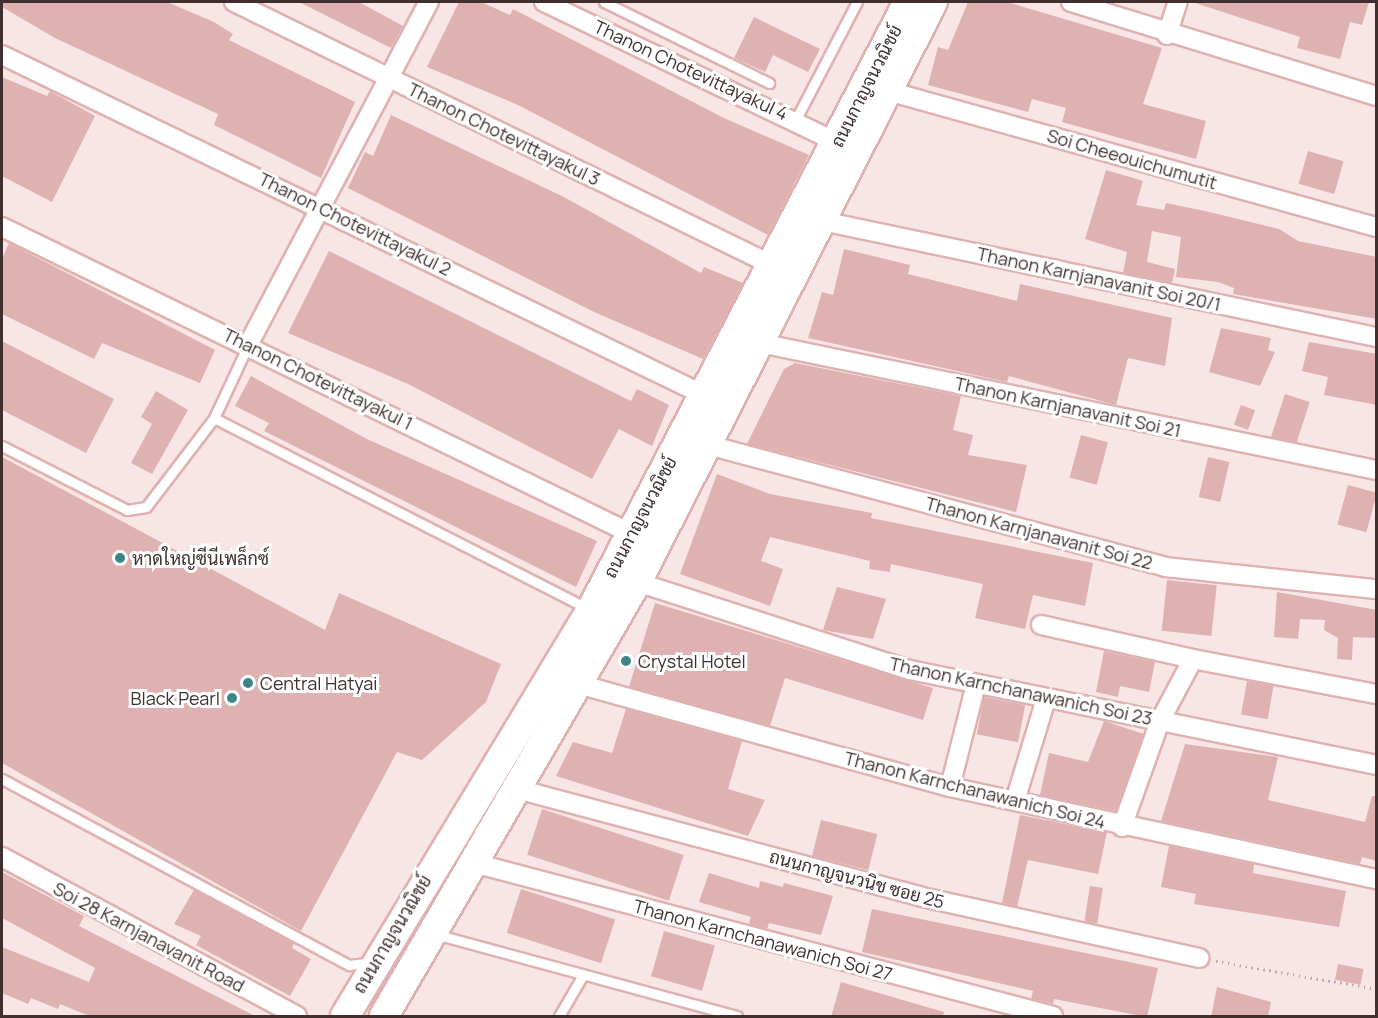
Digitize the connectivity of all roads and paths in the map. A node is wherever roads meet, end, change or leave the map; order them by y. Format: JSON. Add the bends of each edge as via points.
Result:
{"nodes":[{"id":1,"x":234,"y":2,"type":"edge"},
{"id":2,"x":429,"y":2,"type":"edge"},
{"id":3,"x":544,"y":2,"type":"edge"},
{"id":4,"x":604,"y":2,"type":"edge"},
{"id":5,"x":857,"y":2,"type":"edge"},
{"id":6,"x":909,"y":2,"type":"edge"},
{"id":7,"x":933,"y":2,"type":"edge"},
{"id":8,"x":1071,"y":2,"type":"edge"},
{"id":9,"x":1178,"y":2,"type":"edge"},
{"id":10,"x":1167,"y":35,"type":"junction"},
{"id":11,"x":2,"y":55,"type":"edge"},
{"id":12,"x":388,"y":78,"type":"junction"},
{"id":13,"x":769,"y":82,"type":"dead end"},
{"id":14,"x":888,"y":91,"type":"junction"},
{"id":15,"x":1377,"y":96,"type":"edge"},
{"id":16,"x":796,"y":118,"type":"junction"},
{"id":17,"x":836,"y":142,"type":"junction"},
{"id":18,"x":323,"y":207,"type":"junction"},
{"id":19,"x":822,"y":221,"type":"junction"},
{"id":20,"x":2,"y":227,"type":"edge"},
{"id":21,"x":1377,"y":227,"type":"edge"},
{"id":22,"x":785,"y":269,"type":"junction"},
{"id":23,"x":1377,"y":337,"type":"edge"},
{"id":24,"x":760,"y":343,"type":"junction"},
{"id":25,"x":248,"y":345,"type":"junction"},
{"id":26,"x":716,"y":401,"type":"junction"},
{"id":27,"x":214,"y":418,"type":"junction"},
{"id":28,"x":708,"y":445,"type":"junction"},
{"id":29,"x":2,"y":446,"type":"edge"},
{"id":30,"x":1377,"y":470,"type":"edge"},
{"id":31,"x":632,"y":534,"type":"junction"},
{"id":32,"x":637,"y":582,"type":"junction"},
{"id":33,"x":1377,"y":589,"type":"edge"},
{"id":34,"x":591,"y":610,"type":"junction"},
{"id":35,"x":1041,"y":625,"type":"dead end"},
{"id":36,"x":1193,"y":659,"type":"junction"},
{"id":37,"x":578,"y":684,"type":"junction"},
{"id":38,"x":976,"y":684,"type":"junction"},
{"id":39,"x":1377,"y":694,"type":"edge"},
{"id":40,"x":1046,"y":699,"type":"junction"},
{"id":41,"x":1160,"y":721,"type":"junction"},
{"id":42,"x":1377,"y":765,"type":"edge"},
{"id":43,"x":2,"y":779,"type":"edge"},
{"id":44,"x":950,"y":788,"type":"junction"},
{"id":45,"x":517,"y":789,"type":"junction"},
{"id":46,"x":1015,"y":801,"type":"junction"},
{"id":47,"x":1122,"y":827,"type":"junction"},
{"id":48,"x":2,"y":857,"type":"edge"},
{"id":49,"x":474,"y":863,"type":"junction"},
{"id":50,"x":1377,"y":879,"type":"edge"},
{"id":51,"x":433,"y":933,"type":"junction"},
{"id":52,"x":1199,"y":958,"type":"joint"},
{"id":53,"x":380,"y":961,"type":"junction"},
{"id":54,"x":584,"y":975,"type":"junction"},
{"id":55,"x":1377,"y":989,"type":"edge"},
{"id":56,"x":345,"y":1013,"type":"edge"},
{"id":57,"x":297,"y":1017,"type":"edge"},
{"id":58,"x":384,"y":1017,"type":"edge"},
{"id":59,"x":559,"y":1017,"type":"edge"},
{"id":60,"x":737,"y":1017,"type":"edge"},
{"id":61,"x":1053,"y":1017,"type":"edge"}],
"edges":[{"from":1,"to":12,"type":"street","name":"Thanon Chotevittayakul 3"},
{"from":2,"to":12,"type":"street"},
{"from":3,"to":16,"type":"street","name":"Thanon Chotevittayakul 4"},
{"from":4,"to":13,"type":"lane"},
{"from":5,"to":16,"type":"lane"},
{"from":6,"to":17,"type":"main road","name":"ถนนกาญจนวณิชย์"},
{"from":7,"to":14,"type":"main road","name":"ถนนกาญจนวณิชย์"},
{"from":8,"to":10,"type":"street"},
{"from":9,"to":10,"type":"street"},
{"from":10,"to":15,"type":"street"},
{"from":11,"to":18,"type":"street","name":"Thanon Chotevittayakul 2"},
{"from":12,"to":18,"type":"street"},
{"from":12,"to":22,"type":"street","name":"Thanon Chotevittayakul 3"},
{"from":14,"to":19,"type":"main road","name":"ถนนกาญจนวณิชย์"},
{"from":14,"to":21,"type":"street","name":"Soi Cheeouichumutit"},
{"from":16,"to":17,"type":"street","name":"Thanon Chotevittayakul 4"},
{"from":17,"to":22,"type":"main road","name":"ถนนกาญจนวณิชย์"},
{"from":18,"to":25,"type":"street"},
{"from":18,"to":26,"type":"street","name":"Thanon Chotevittayakul 2"},
{"from":19,"to":22,"type":"main road","name":"ถนนกาญจนวณิชย์"},
{"from":19,"to":23,"type":"street","name":"Thanon Karnjanavanit Soi 20/1"},
{"from":20,"to":25,"type":"street","name":"Thanon Chotevittayakul 1"},
{"from":22,"to":24,"type":"main road","name":"ถนนกาญจนวณิชย์"},
{"from":22,"to":26,"type":"main road","name":"ถนนกาญจนวณิชย์"},
{"from":24,"to":26,"type":"main road","name":"ถนนกาญจนวณิชย์"},
{"from":24,"to":30,"type":"street","name":"Thanon Karnjanavanit Soi 21"},
{"from":25,"to":27,"type":"lane"},
{"from":25,"to":31,"type":"street","name":"Thanon Chotevittayakul 1"},
{"from":26,"to":28,"type":"main road","name":"ถนนกาญจนวณิชย์"},
{"from":26,"to":31,"type":"main road","name":"ถนนกาญจนวณิชย์"},
{"from":27,"to":29,"type":"lane","via":[[160,493],[146,507],[131,510]]},
{"from":27,"to":34,"type":"lane"},
{"from":28,"to":32,"type":"main road","name":"ถนนกาญจนวณิชย์"},
{"from":28,"to":33,"type":"street","name":"Thanon Karnjanavanit Soi 22","via":[[1165,567]]},
{"from":31,"to":34,"type":"main road","name":"ถนนกาญจนวณิชย์"},
{"from":32,"to":37,"type":"main road","name":"ถนนกาญจนวณิชย์"},
{"from":32,"to":38,"type":"street","name":"Thanon Karnchanawanich Soi 23","via":[[910,670]]},
{"from":34,"to":53,"type":"main road","name":"ถนนกาญจนวณิชย์"},
{"from":35,"to":36,"type":"street"},
{"from":36,"to":39,"type":"street"},
{"from":36,"to":41,"type":"street"},
{"from":37,"to":44,"type":"street","name":"Thanon Karnchanawanich Soi 24"},
{"from":37,"to":45,"type":"main road","name":"ถนนกาญจนวณิชย์"},
{"from":38,"to":40,"type":"street","name":"Thanon Karnchanawanich Soi 23"},
{"from":38,"to":44,"type":"street"},
{"from":40,"to":41,"type":"street","name":"Thanon Karnchanawanich Soi 23"},
{"from":40,"to":46,"type":"street"},
{"from":41,"to":42,"type":"street","name":"Thanon Karnchanawanich Soi 23"},
{"from":41,"to":47,"type":"street"},
{"from":43,"to":53,"type":"lane","via":[[347,964]]},
{"from":44,"to":46,"type":"street","name":"Thanon Karnchanawanich Soi 24"},
{"from":45,"to":49,"type":"main road","name":"ถนนกาญจนวณิชย์"},
{"from":45,"to":52,"type":"street","name":"ถนนกาญจนวนิช ซอย 25","via":[[922,897]]},
{"from":46,"to":47,"type":"street","name":"Thanon Karnchanawanich Soi 24"},
{"from":47,"to":50,"type":"street","name":"Thanon Karnchanawanich Soi 24"},
{"from":48,"to":57,"type":"street","name":"Soi 28 Karnjanavanit Road"},
{"from":49,"to":51,"type":"main road","name":"ถนนกาญจนวณิชย์"},
{"from":49,"to":61,"type":"street","name":"Thanon Karnchanawanich Soi 27"},
{"from":51,"to":54,"type":"lane"},
{"from":51,"to":58,"type":"main road","name":"ถนนกาญจนวณิชย์"},
{"from":52,"to":55,"type":"path"},
{"from":53,"to":56,"type":"main road","name":"ถนนกาญจนวณิชย์"},
{"from":54,"to":59,"type":"lane"},
{"from":54,"to":60,"type":"lane"}]}
